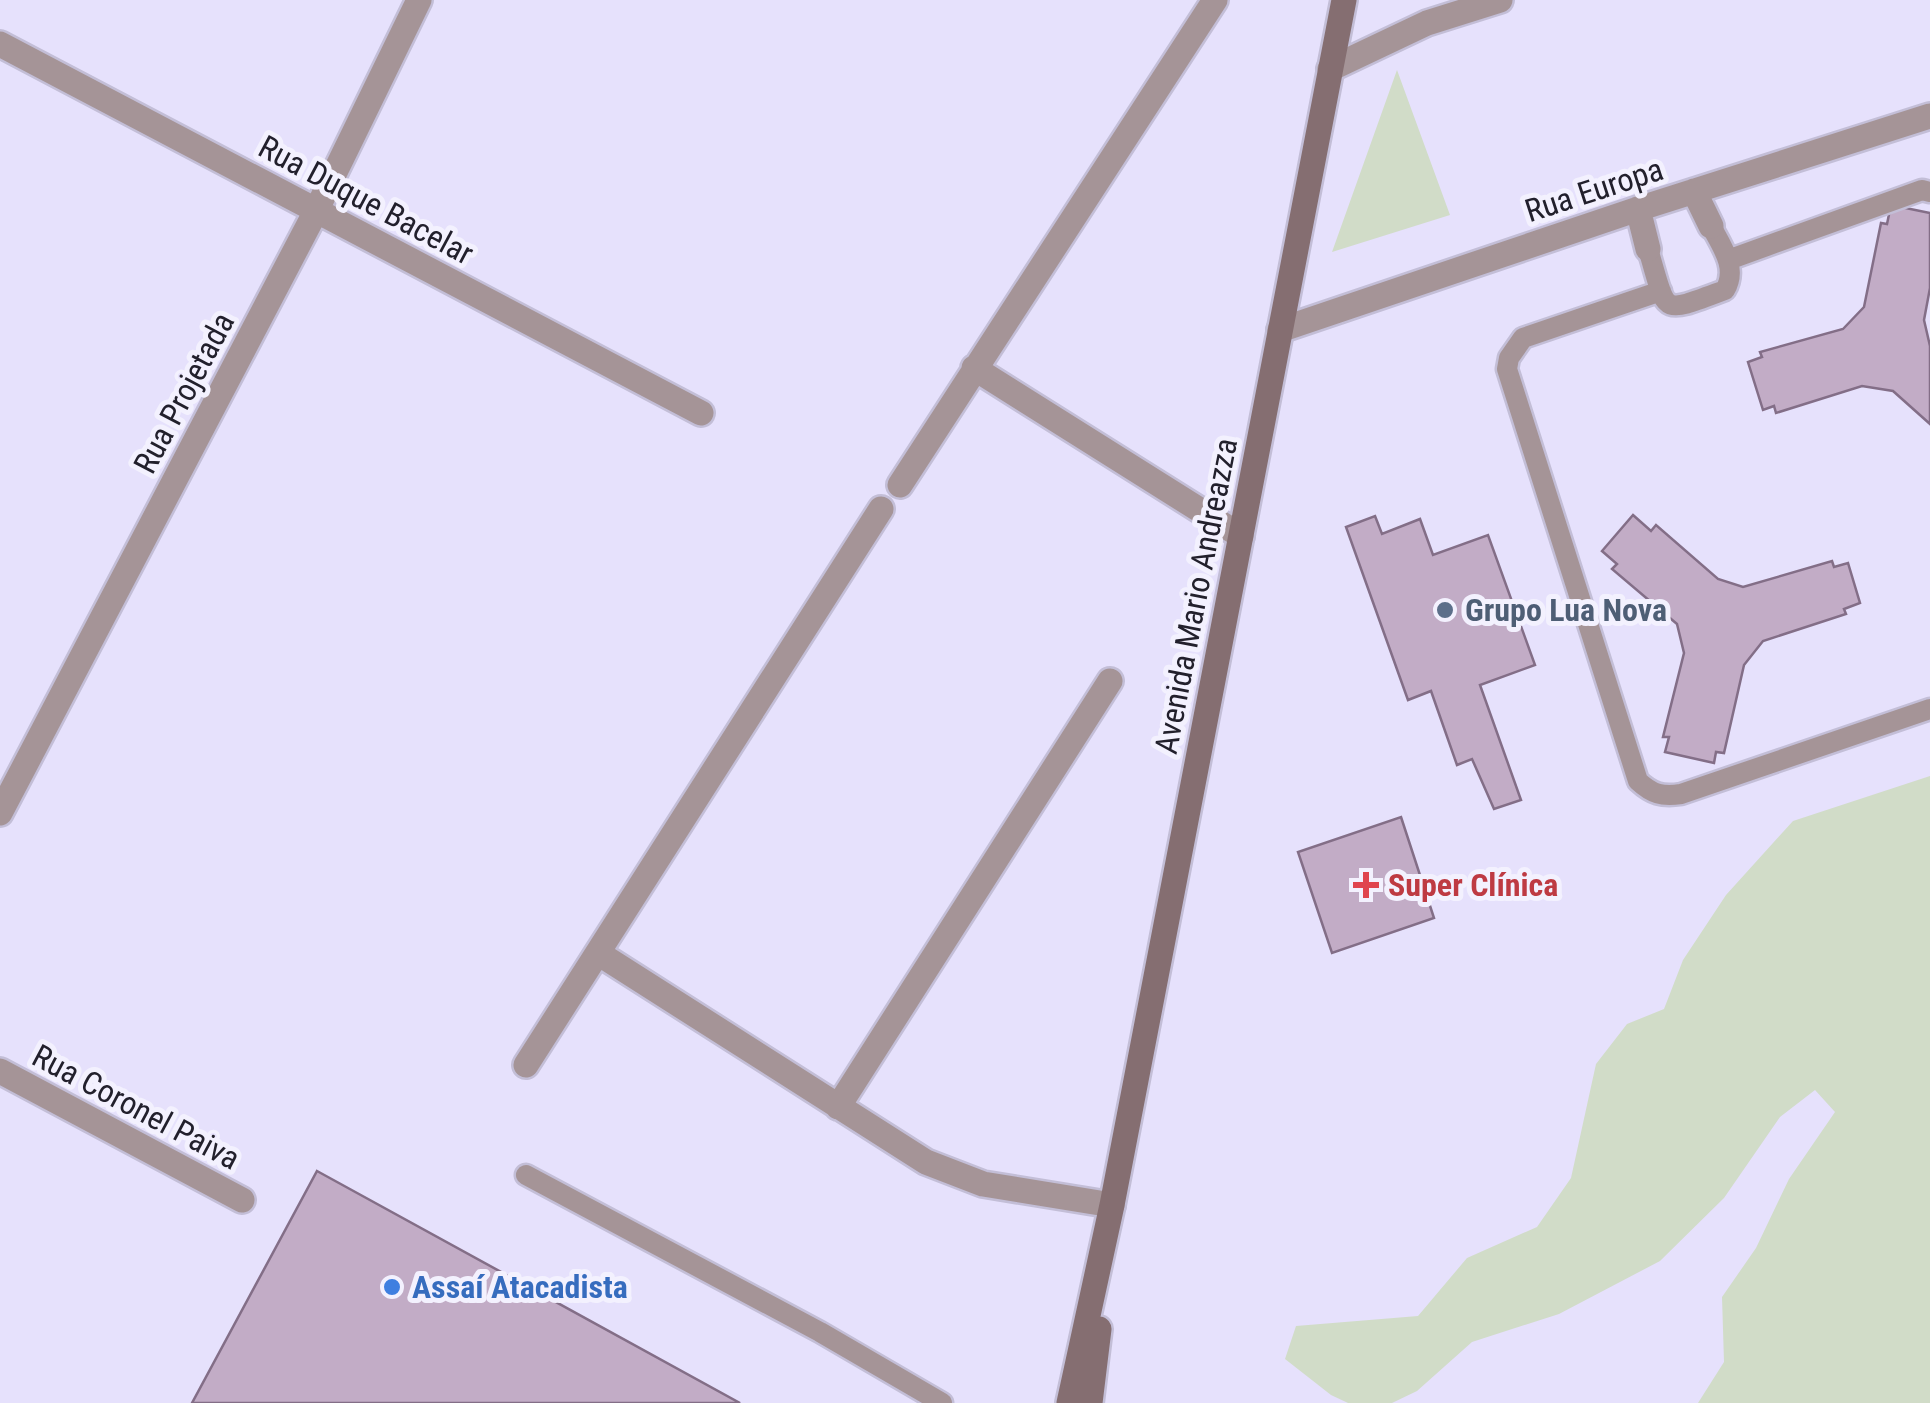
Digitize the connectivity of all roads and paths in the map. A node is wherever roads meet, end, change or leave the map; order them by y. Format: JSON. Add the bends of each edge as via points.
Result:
{"nodes":[{"id":1,"x":419,"y":0,"type":"edge"},
{"id":2,"x":1215,"y":0,"type":"edge"},
{"id":3,"x":1344,"y":0,"type":"edge"},
{"id":4,"x":1500,"y":0,"type":"edge"},
{"id":5,"x":0,"y":44,"type":"edge"},
{"id":6,"x":1330,"y":69,"type":"junction"},
{"id":7,"x":1930,"y":116,"type":"edge"},
{"id":8,"x":1694,"y":191,"type":"junction"},
{"id":9,"x":1930,"y":192,"type":"edge"},
{"id":10,"x":1638,"y":209,"type":"junction"},
{"id":11,"x":316,"y":211,"type":"junction"},
{"id":12,"x":1711,"y":226,"type":"joint"},
{"id":13,"x":1648,"y":249,"type":"joint"},
{"id":14,"x":1728,"y":260,"type":"junction"},
{"id":15,"x":1660,"y":291,"type":"junction"},
{"id":16,"x":1280,"y":330,"type":"junction"},
{"id":17,"x":974,"y":368,"type":"junction"},
{"id":18,"x":701,"y":413,"type":"dead end"},
{"id":19,"x":900,"y":484,"type":"dead end"},
{"id":20,"x":881,"y":509,"type":"dead end"},
{"id":21,"x":1241,"y":536,"type":"junction"},
{"id":22,"x":1110,"y":681,"type":"dead end"},
{"id":23,"x":1930,"y":709,"type":"edge"},
{"id":24,"x":0,"y":813,"type":"edge"},
{"id":25,"x":598,"y":954,"type":"junction"},
{"id":26,"x":526,"y":1064,"type":"dead end"},
{"id":27,"x":0,"y":1071,"type":"edge"},
{"id":28,"x":838,"y":1107,"type":"junction"},
{"id":29,"x":526,"y":1174,"type":"dead end"},
{"id":30,"x":242,"y":1200,"type":"dead end"},
{"id":31,"x":1112,"y":1205,"type":"junction"},
{"id":32,"x":942,"y":1403,"type":"edge"},
{"id":33,"x":1069,"y":1403,"type":"edge"},
{"id":34,"x":1090,"y":1403,"type":"edge"}],
"edges":[{"from":1,"to":11,"type":"street","name":"Rua Projetada"},
{"from":2,"to":17,"type":"street"},
{"from":3,"to":6,"type":"main road","name":"Avenida Mario Andreazza"},
{"from":4,"to":6,"type":"street","via":[[1427,22]]},
{"from":5,"to":11,"type":"street","name":"Rua Duque Bacelar"},
{"from":6,"to":16,"type":"main road","name":"Avenida Mario Andreazza"},
{"from":7,"to":8,"type":"street","name":"Rua Europa"},
{"from":8,"to":10,"type":"street","name":"Rua Europa"},
{"from":8,"to":12,"type":"street"},
{"from":9,"to":14,"type":"lane"},
{"from":10,"to":13,"type":"street"},
{"from":10,"to":16,"type":"street","name":"Rua Europa"},
{"from":11,"to":18,"type":"street","name":"Rua Duque Bacelar"},
{"from":11,"to":24,"type":"street","name":"Rua Projetada"},
{"from":12,"to":14,"type":"lane"},
{"from":13,"to":15,"type":"lane"},
{"from":14,"to":15,"type":"lane","via":[[1725,290],[1672,307]]},
{"from":15,"to":23,"type":"lane","via":[[1524,338],[1507,369],[1638,780],[1650,792],[1681,794]]},
{"from":16,"to":21,"type":"main road","name":"Avenida Mario Andreazza"},
{"from":17,"to":19,"type":"street"},
{"from":17,"to":21,"type":"street"},
{"from":20,"to":25,"type":"street"},
{"from":21,"to":31,"type":"main road","name":"Avenida Mario Andreazza"},
{"from":22,"to":28,"type":"street"},
{"from":25,"to":26,"type":"street"},
{"from":25,"to":28,"type":"street"},
{"from":27,"to":30,"type":"street","name":"Rua Coronel Paiva"},
{"from":28,"to":31,"type":"street","via":[[926,1162],[983,1184]]},
{"from":29,"to":32,"type":"lane"},
{"from":31,"to":33,"type":"main road","name":"Avenida Mario Andreazza"},
{"from":31,"to":34,"type":"main road","name":"Avenida Mario Andreazza"}]}
